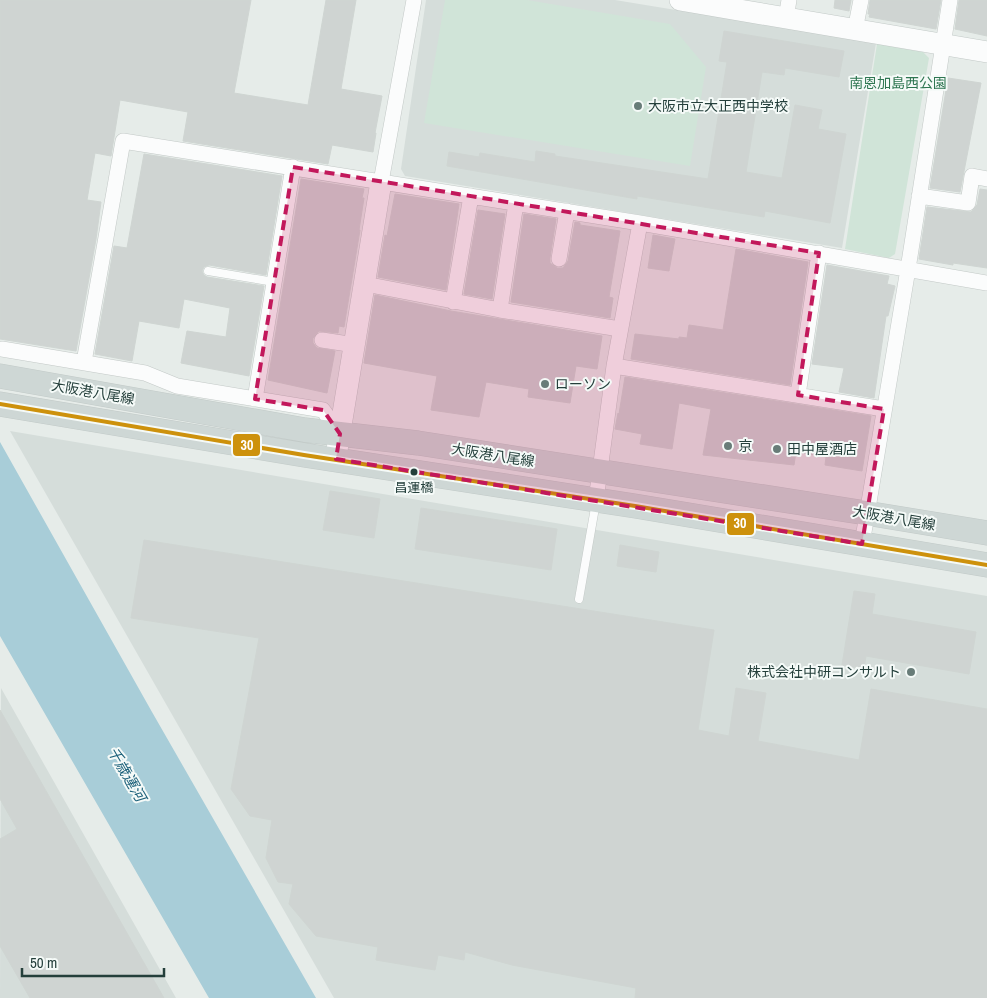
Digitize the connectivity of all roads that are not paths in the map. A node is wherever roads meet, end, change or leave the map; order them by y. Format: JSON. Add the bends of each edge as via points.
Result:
{"nodes":[{"id":1,"x":414,"y":0,"type":"edge"},
{"id":2,"x":681,"y":0,"type":"edge"},
{"id":3,"x":861,"y":0,"type":"edge"},
{"id":4,"x":950,"y":0,"type":"edge"},
{"id":5,"x":787,"y":9,"type":"edge"},
{"id":6,"x":855,"y":30,"type":"junction"},
{"id":7,"x":942,"y":44,"type":"junction"},
{"id":8,"x":987,"y":52,"type":"edge"},
{"id":9,"x":293,"y":168,"type":"junction"},
{"id":10,"x":987,"y":179,"type":"edge"},
{"id":11,"x":381,"y":182,"type":"junction"},
{"id":12,"x":471,"y":196,"type":"junction"},
{"id":13,"x":919,"y":196,"type":"junction"},
{"id":14,"x":516,"y":203,"type":"junction"},
{"id":15,"x":566,"y":211,"type":"junction"},
{"id":16,"x":640,"y":223,"type":"junction"},
{"id":17,"x":819,"y":253,"type":"junction"},
{"id":18,"x":559,"y":259,"type":"dead end"},
{"id":19,"x":908,"y":269,"type":"junction"},
{"id":20,"x":208,"y":271,"type":"dead end"},
{"id":21,"x":274,"y":282,"type":"junction"},
{"id":22,"x":987,"y":283,"type":"edge"},
{"id":23,"x":365,"y":284,"type":"junction"},
{"id":24,"x":453,"y":302,"type":"junction"},
{"id":25,"x":500,"y":310,"type":"junction"},
{"id":26,"x":620,"y":329,"type":"junction"},
{"id":27,"x":322,"y":340,"type":"dead end"},
{"id":28,"x":355,"y":345,"type":"junction"},
{"id":29,"x":2,"y":350,"type":"dead end"},
{"id":30,"x":84,"y":362,"type":"junction"},
{"id":31,"x":614,"y":366,"type":"junction"},
{"id":32,"x":0,"y":376,"type":"edge"},
{"id":33,"x":798,"y":395,"type":"junction"},
{"id":34,"x":256,"y":399,"type":"junction"},
{"id":35,"x":0,"y":404,"type":"edge"},
{"id":36,"x":884,"y":409,"type":"junction"},
{"id":37,"x":340,"y":434,"type":"junction"},
{"id":38,"x":336,"y":459,"type":"junction"},
{"id":39,"x":600,"y":472,"type":"junction"},
{"id":40,"x":596,"y":500,"type":"junction"},
{"id":41,"x":866,"y":513,"type":"junction"},
{"id":42,"x":987,"y":534,"type":"edge"},
{"id":43,"x":862,"y":544,"type":"junction"},
{"id":44,"x":987,"y":565,"type":"edge"},
{"id":45,"x":579,"y":599,"type":"dead end"}],
"edges":[{"from":1,"to":11,"type":"street"},
{"from":2,"to":5,"type":"street"},
{"from":3,"to":6,"type":"street"},
{"from":4,"to":7,"type":"street"},
{"from":5,"to":6,"type":"street"},
{"from":6,"to":7,"type":"street"},
{"from":7,"to":8,"type":"street"},
{"from":7,"to":13,"type":"street"},
{"from":9,"to":11,"type":"street"},
{"from":9,"to":21,"type":"street"},
{"from":9,"to":30,"type":"street","via":[[123,140]]},
{"from":10,"to":13,"type":"street","via":[[972,176],[968,203]]},
{"from":11,"to":12,"type":"street"},
{"from":11,"to":23,"type":"street"},
{"from":12,"to":14,"type":"street"},
{"from":12,"to":24,"type":"street"},
{"from":13,"to":19,"type":"street"},
{"from":14,"to":15,"type":"street"},
{"from":14,"to":25,"type":"street"},
{"from":15,"to":16,"type":"street"},
{"from":15,"to":18,"type":"street"},
{"from":16,"to":17,"type":"street"},
{"from":16,"to":26,"type":"street"},
{"from":17,"to":19,"type":"street"},
{"from":17,"to":33,"type":"street"},
{"from":19,"to":22,"type":"street"},
{"from":19,"to":36,"type":"street"},
{"from":20,"to":21,"type":"lane"},
{"from":21,"to":34,"type":"street"},
{"from":23,"to":24,"type":"street"},
{"from":23,"to":28,"type":"street"},
{"from":24,"to":25,"type":"street"},
{"from":25,"to":26,"type":"street"},
{"from":26,"to":31,"type":"street"},
{"from":27,"to":28,"type":"street"},
{"from":28,"to":37,"type":"street"},
{"from":29,"to":30,"type":"street"},
{"from":30,"to":34,"type":"street","via":[[145,373],[177,386]]},
{"from":31,"to":33,"type":"street"},
{"from":31,"to":39,"type":"street"},
{"from":32,"to":37,"type":"main road","name":"大阪港八尾線"},
{"from":33,"to":36,"type":"street"},
{"from":34,"to":37,"type":"street","via":[[323,410]]},
{"from":35,"to":38,"type":"main road","name":"大阪港八尾線"},
{"from":36,"to":41,"type":"street"},
{"from":37,"to":38,"type":"street"},
{"from":37,"to":39,"type":"main road","name":"大阪港八尾線"},
{"from":38,"to":40,"type":"main road","name":"大阪港八尾線"},
{"from":39,"to":40,"type":"street"},
{"from":39,"to":41,"type":"main road","name":"大阪港八尾線"},
{"from":40,"to":43,"type":"main road","name":"大阪港八尾線"},
{"from":40,"to":45,"type":"lane"},
{"from":41,"to":42,"type":"main road","name":"大阪港八尾線"},
{"from":41,"to":43,"type":"street"},
{"from":43,"to":44,"type":"main road","name":"大阪港八尾線"}]}
